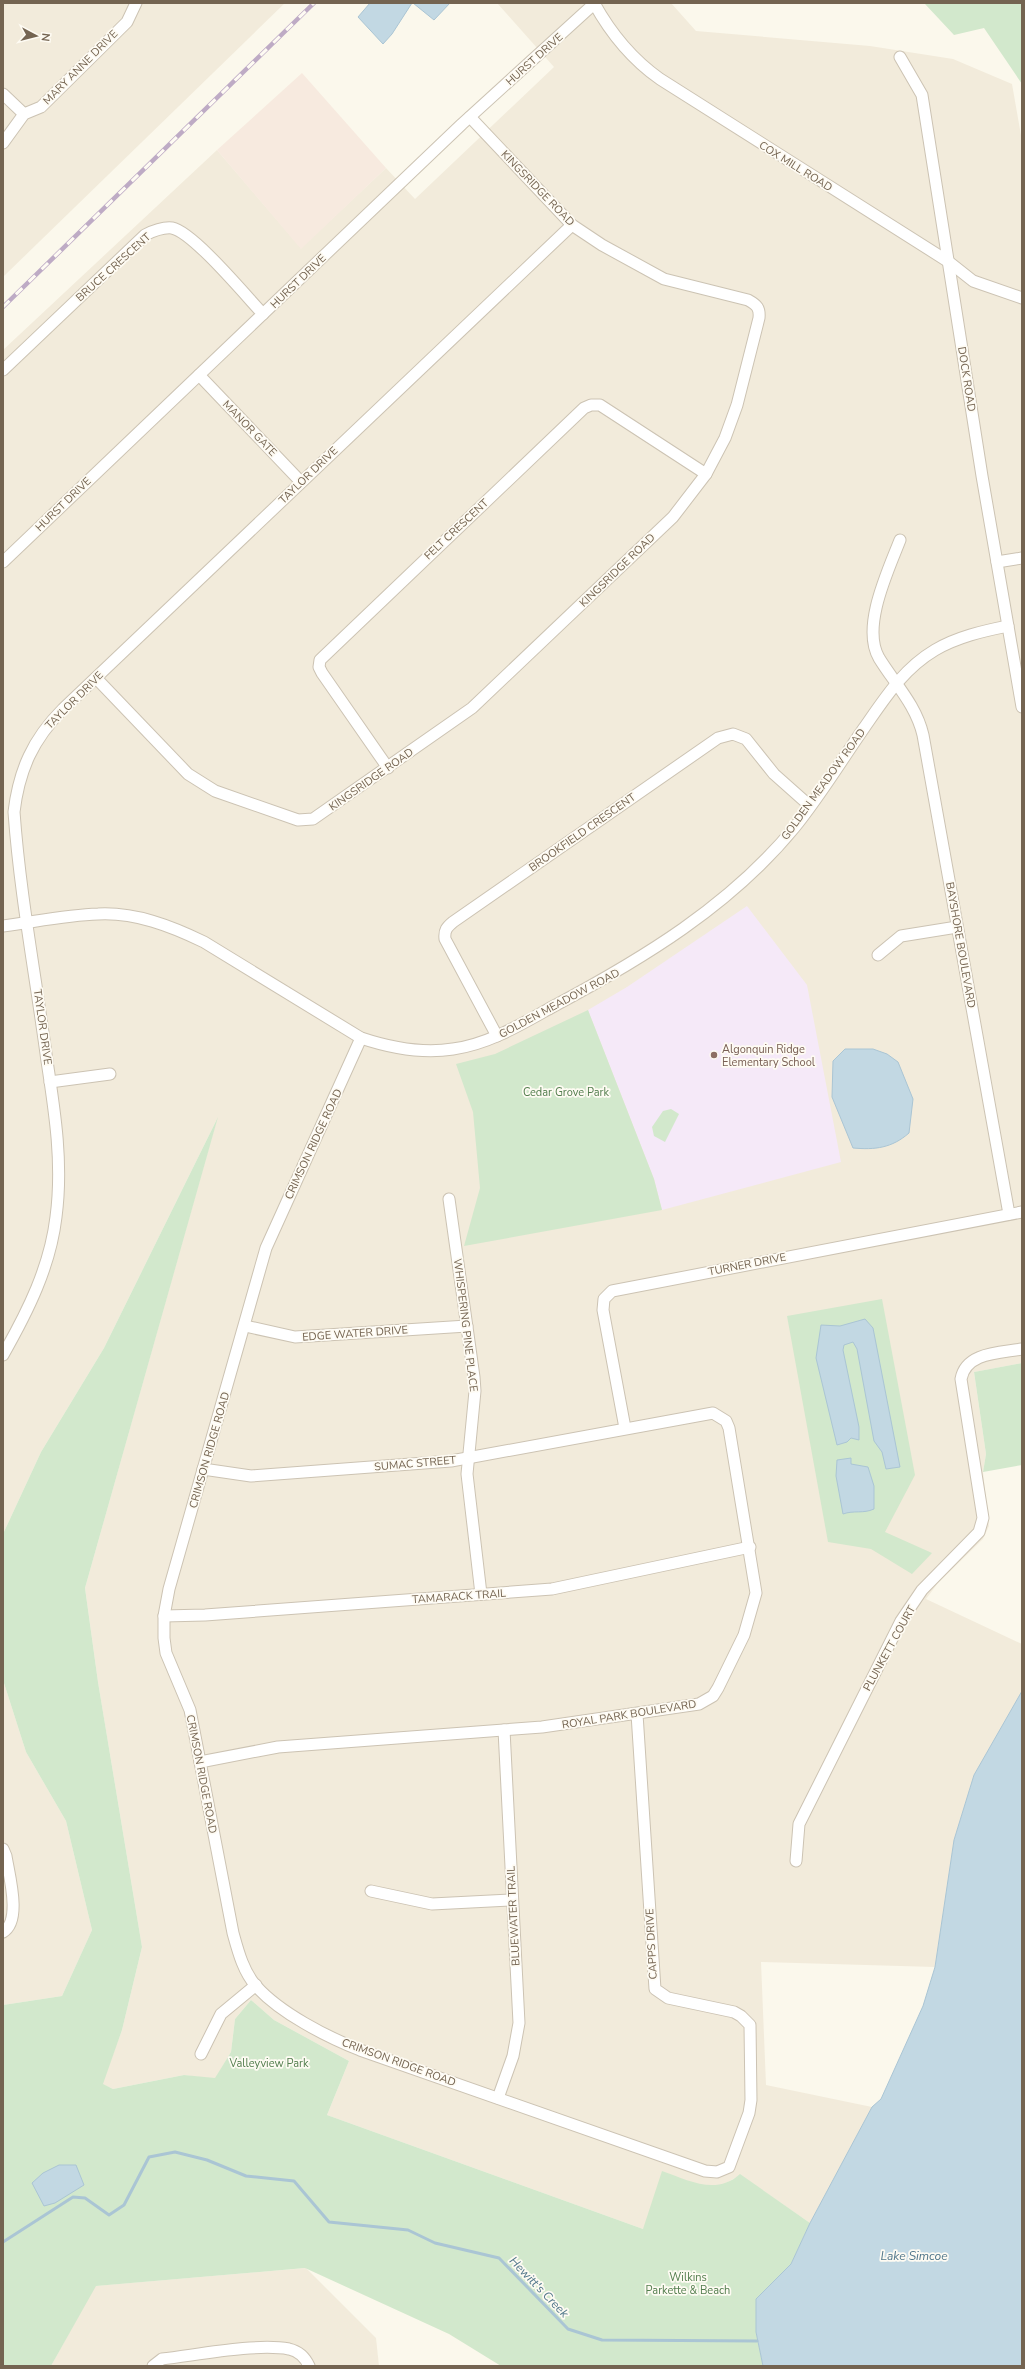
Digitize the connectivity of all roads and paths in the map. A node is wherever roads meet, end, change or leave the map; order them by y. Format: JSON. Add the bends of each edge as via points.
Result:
{"nodes":[{"id":1,"x":136,"y":3,"type":"edge"},
{"id":2,"x":594,"y":3,"type":"edge"},
{"id":3,"x":900,"y":56,"type":"dead end"},
{"id":4,"x":3,"y":94,"type":"edge"},
{"id":5,"x":24,"y":114,"type":"junction"},
{"id":6,"x":470,"y":117,"type":"junction"},
{"id":7,"x":3,"y":143,"type":"edge"},
{"id":8,"x":572,"y":225,"type":"junction"},
{"id":9,"x":949,"y":262,"type":"junction"},
{"id":10,"x":1022,"y":298,"type":"edge"},
{"id":11,"x":263,"y":314,"type":"junction"},
{"id":12,"x":3,"y":370,"type":"edge"},
{"id":13,"x":199,"y":375,"type":"junction"},
{"id":14,"x":706,"y":474,"type":"junction"},
{"id":15,"x":301,"y":482,"type":"junction"},
{"id":16,"x":900,"y":540,"type":"dead end"},
{"id":17,"x":1022,"y":558,"type":"edge"},
{"id":18,"x":3,"y":562,"type":"edge"},
{"id":19,"x":997,"y":562,"type":"junction"},
{"id":20,"x":1008,"y":626,"type":"junction"},
{"id":21,"x":96,"y":678,"type":"junction"},
{"id":22,"x":896,"y":682,"type":"junction"},
{"id":23,"x":1022,"y":707,"type":"edge"},
{"id":24,"x":388,"y":768,"type":"junction"},
{"id":25,"x":810,"y":806,"type":"junction"},
{"id":26,"x":28,"y":923,"type":"junction"},
{"id":27,"x":3,"y":926,"type":"edge"},
{"id":28,"x":957,"y":926,"type":"junction"},
{"id":29,"x":878,"y":955,"type":"dead end"},
{"id":30,"x":497,"y":1036,"type":"junction"},
{"id":31,"x":361,"y":1038,"type":"junction"},
{"id":32,"x":110,"y":1074,"type":"dead end"},
{"id":33,"x":50,"y":1082,"type":"junction"},
{"id":34,"x":449,"y":1199,"type":"dead end"},
{"id":35,"x":1022,"y":1212,"type":"edge"},
{"id":36,"x":1009,"y":1214,"type":"junction"},
{"id":37,"x":245,"y":1326,"type":"junction"},
{"id":38,"x":467,"y":1326,"type":"junction"},
{"id":39,"x":1022,"y":1349,"type":"edge"},
{"id":40,"x":3,"y":1355,"type":"edge"},
{"id":41,"x":625,"y":1428,"type":"junction"},
{"id":42,"x":468,"y":1457,"type":"junction"},
{"id":43,"x":204,"y":1469,"type":"junction"},
{"id":44,"x":750,"y":1547,"type":"junction"},
{"id":45,"x":481,"y":1594,"type":"junction"},
{"id":46,"x":164,"y":1616,"type":"junction"},
{"id":47,"x":637,"y":1714,"type":"junction"},
{"id":48,"x":504,"y":1730,"type":"junction"},
{"id":49,"x":200,"y":1762,"type":"junction"},
{"id":50,"x":3,"y":1849,"type":"edge"},
{"id":51,"x":796,"y":1861,"type":"dead end"},
{"id":52,"x":371,"y":1891,"type":"dead end"},
{"id":53,"x":512,"y":1900,"type":"junction"},
{"id":54,"x":3,"y":1932,"type":"edge"},
{"id":55,"x":256,"y":1985,"type":"junction"},
{"id":56,"x":201,"y":2054,"type":"dead end"},
{"id":57,"x":498,"y":2098,"type":"junction"},
{"id":58,"x":724,"y":2170,"type":"joint"},
{"id":59,"x":153,"y":2366,"type":"edge"},
{"id":60,"x":309,"y":2366,"type":"edge"}],
"edges":[{"from":1,"to":5,"type":"street","name":"MARY ANNE DRIVE","via":[[126,22],[41,107]]},
{"from":2,"to":6,"type":"street","name":"HURST DRIVE"},
{"from":2,"to":9,"type":"street","name":"COX MILL ROAD","via":[[605,22],[651,73]]},
{"from":3,"to":9,"type":"street","name":"DOCK ROAD","via":[[922,95]]},
{"from":4,"to":5,"type":"street"},
{"from":5,"to":7,"type":"street","name":"MARY ANNE DRIVE"},
{"from":6,"to":8,"type":"street","name":"KINGSRIDGE ROAD"},
{"from":6,"to":11,"type":"street","name":"HURST DRIVE"},
{"from":8,"to":14,"type":"street","name":"KINGSRIDGE ROAD","via":[[648,272],[675,282],[748,300],[757,305],[760,311],[732,421]]},
{"from":8,"to":15,"type":"street","name":"TAYLOR DRIVE"},
{"from":9,"to":10,"type":"street","name":"COX MILL ROAD","via":[[974,281]]},
{"from":9,"to":19,"type":"street","name":"DOCK ROAD"},
{"from":11,"to":12,"type":"street","name":"BRUCE CRESCENT","via":[[190,238],[172,228],[158,230],[145,235]]},
{"from":11,"to":13,"type":"street","name":"HURST DRIVE"},
{"from":13,"to":15,"type":"street","name":"MANOR GATE"},
{"from":13,"to":18,"type":"street","name":"HURST DRIVE"},
{"from":14,"to":24,"type":"street","name":"KINGSRIDGE ROAD","via":[[673,517],[472,708]]},
{"from":14,"to":24,"type":"street","name":"FELT CRESCENT","via":[[600,405],[584,408],[320,660],[319,667],[322,673]]},
{"from":15,"to":21,"type":"street","name":"TAYLOR DRIVE"},
{"from":16,"to":22,"type":"street","name":"BAYSHORE BOULEVARD","via":[[883,585],[873,635],[879,658]]},
{"from":17,"to":19,"type":"street"},
{"from":19,"to":20,"type":"street","name":"DOCK ROAD"},
{"from":20,"to":22,"type":"street","name":"GOLDEN MEADOW ROAD","via":[[970,634],[944,645]]},
{"from":20,"to":23,"type":"street","name":"DOCK ROAD"},
{"from":21,"to":24,"type":"street","name":"KINGSRIDGE ROAD","via":[[188,774],[215,791],[298,820],[313,819]]},
{"from":21,"to":26,"type":"street","name":"TAYLOR DRIVE","via":[[62,709],[42,732],[33,745],[19,779],[14,812]]},
{"from":22,"to":25,"type":"street","name":"GOLDEN MEADOW ROAD"},
{"from":22,"to":28,"type":"street","name":"BAYSHORE BOULEVARD","via":[[916,713],[923,735]]},
{"from":25,"to":30,"type":"street","name":"GOLDEN MEADOW ROAD","via":[[754,873],[713,908],[619,971]]},
{"from":25,"to":30,"type":"street","name":"BROOKFIELD CRESCENT","via":[[774,774],[746,739],[739,735],[726,735],[718,738],[453,922],[447,927],[446,939]]},
{"from":26,"to":27,"type":"street","name":"GOLDEN MEADOW ROAD"},
{"from":26,"to":31,"type":"street","name":"GOLDEN MEADOW ROAD","via":[[100,914],[138,918],[162,924],[204,942]]},
{"from":26,"to":33,"type":"street","name":"TAYLOR DRIVE"},
{"from":28,"to":29,"type":"street","via":[[901,936]]},
{"from":28,"to":36,"type":"street","name":"BAYSHORE BOULEVARD"},
{"from":30,"to":31,"type":"street","name":"GOLDEN MEADOW ROAD","via":[[454,1049],[427,1051],[395,1048]]},
{"from":31,"to":37,"type":"street","name":"CRIMSON RIDGE ROAD","via":[[273,1229]]},
{"from":32,"to":33,"type":"street"},
{"from":33,"to":40,"type":"street","name":"TAYLOR DRIVE","via":[[60,1163],[55,1224],[48,1256],[34,1297]]},
{"from":34,"to":38,"type":"street","name":"WHISPERING PINE PLACE"},
{"from":35,"to":36,"type":"street","name":"TURNER DRIVE"},
{"from":36,"to":41,"type":"street","name":"TURNER DRIVE","via":[[612,1291],[604,1299],[603,1304]]},
{"from":37,"to":38,"type":"street","name":"EDGE WATER DRIVE","via":[[295,1337]]},
{"from":37,"to":43,"type":"street","name":"CRIMSON RIDGE ROAD"},
{"from":38,"to":42,"type":"street","name":"WHISPERING PINE PLACE","via":[[475,1391]]},
{"from":39,"to":51,"type":"street","name":"PLUNKETT COURT","via":[[978,1357],[962,1370],[961,1379],[983,1518],[982,1526],[922,1590],[901,1621],[799,1824]]},
{"from":41,"to":42,"type":"street","name":"SUMAC STREET"},
{"from":41,"to":44,"type":"street","name":"ROYAL PARK BOULEVARD","via":[[705,1413],[713,1413],[726,1421]]},
{"from":42,"to":43,"type":"street","name":"SUMAC STREET","via":[[425,1463],[251,1476]]},
{"from":42,"to":45,"type":"street","name":"WHISPERING PINE PLACE","via":[[467,1474]]},
{"from":43,"to":46,"type":"street","name":"CRIMSON RIDGE ROAD"},
{"from":44,"to":45,"type":"street","name":"TAMARACK TRAIL","via":[[565,1587]]},
{"from":44,"to":47,"type":"street","name":"ROYAL PARK BOULEVARD","via":[[756,1593],[750,1618],[713,1696],[699,1704]]},
{"from":45,"to":46,"type":"street","name":"TAMARACK TRAIL"},
{"from":46,"to":49,"type":"street","name":"CRIMSON RIDGE ROAD","via":[[166,1653],[190,1710]]},
{"from":47,"to":48,"type":"street","name":"ROYAL PARK BOULEVARD","via":[[564,1725]]},
{"from":47,"to":58,"type":"street","name":"CAPPS DRIVE","via":[[655,1989],[668,1998],[734,2012],[750,2025],[750,2106],[732,2161]]},
{"from":48,"to":49,"type":"street","name":"ROYAL PARK BOULEVARD","via":[[278,1747]]},
{"from":48,"to":53,"type":"street","name":"BLUEWATER TRAIL"},
{"from":49,"to":55,"type":"street","name":"CRIMSON RIDGE ROAD","via":[[233,1933],[242,1962]]},
{"from":50,"to":54,"type":"street","via":[[14,1913],[11,1924]]},
{"from":52,"to":53,"type":"street","via":[[432,1904]]},
{"from":53,"to":57,"type":"street","name":"BLUEWATER TRAIL","via":[[520,2023],[513,2056]]},
{"from":55,"to":56,"type":"street","via":[[221,2014]]},
{"from":55,"to":57,"type":"street","name":"CRIMSON RIDGE ROAD","via":[[279,2006],[344,2044]]},
{"from":57,"to":58,"type":"street","name":"CRIMSON RIDGE ROAD","via":[[705,2171],[712,2173]]},
{"from":59,"to":60,"type":"street","via":[[162,2359],[270,2348],[290,2349],[301,2354]]}]}
